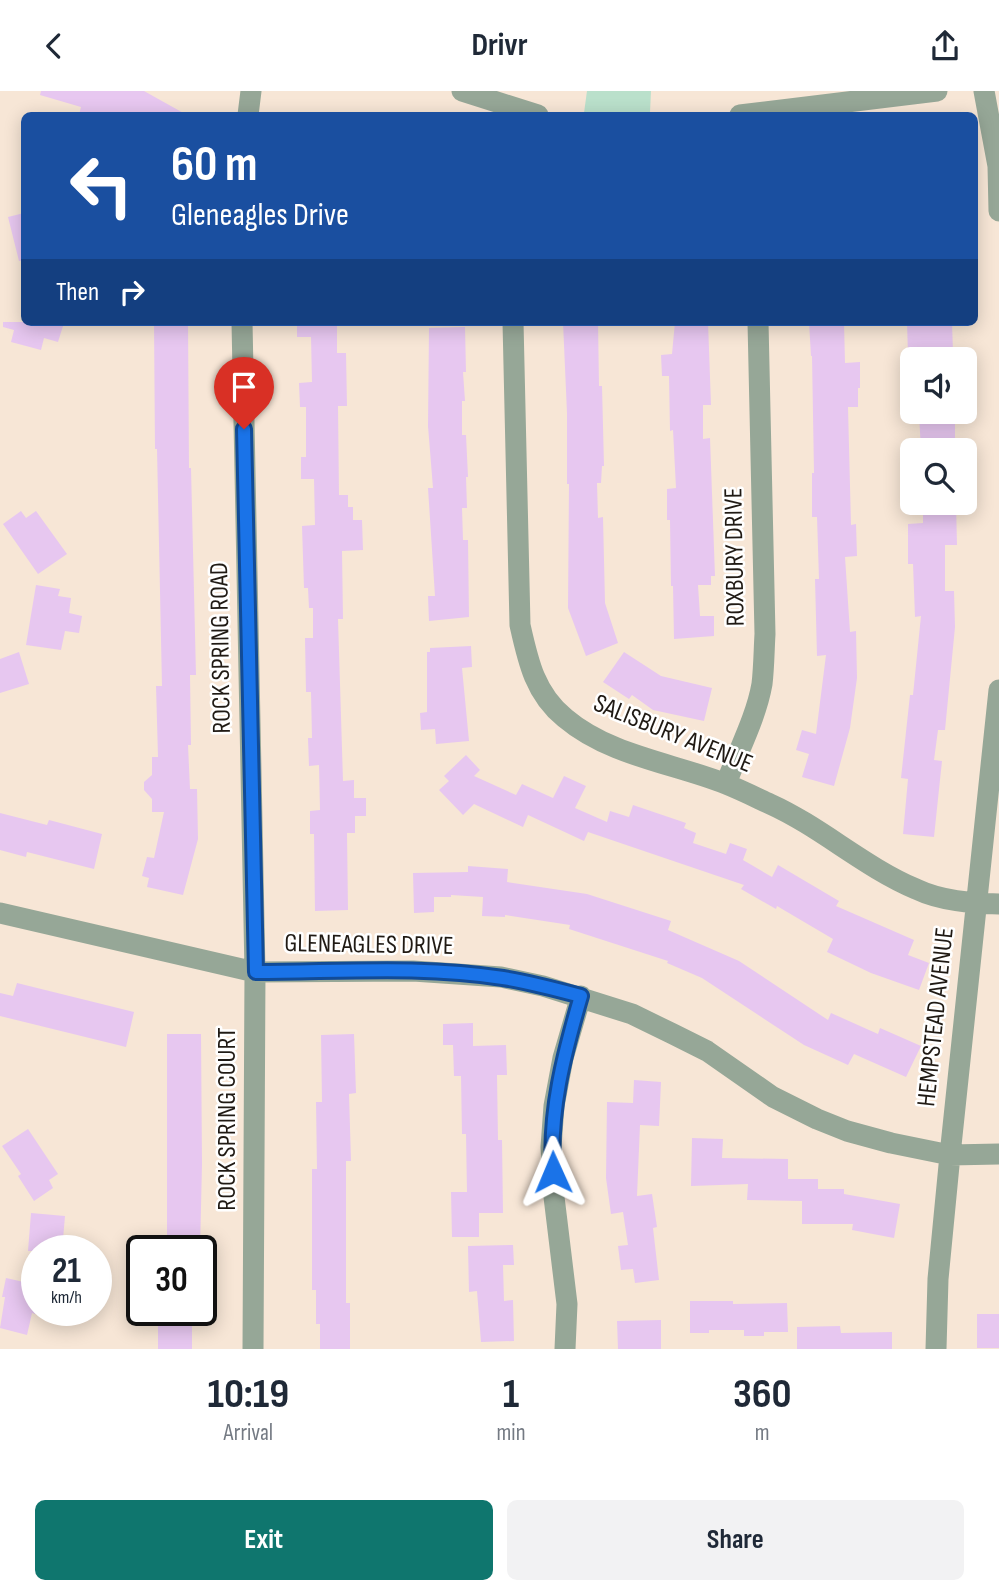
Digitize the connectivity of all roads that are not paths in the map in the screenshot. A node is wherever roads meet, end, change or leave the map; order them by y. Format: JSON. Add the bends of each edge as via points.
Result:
{"nodes":[{"id":1,"x":251,"y":91,"type":"edge"},
{"id":2,"x":462,"y":91,"type":"edge"},
{"id":3,"x":937,"y":91,"type":"edge"},
{"id":4,"x":984,"y":91,"type":"edge"},
{"id":5,"x":248,"y":112,"type":"edge"},
{"id":6,"x":528,"y":112,"type":"edge"},
{"id":7,"x":772,"y":112,"type":"edge"},
{"id":8,"x":999,"y":211,"type":"edge"},
{"id":9,"x":242,"y":326,"type":"edge"},
{"id":10,"x":513,"y":326,"type":"edge"},
{"id":11,"x":758,"y":326,"type":"edge"},
{"id":12,"x":999,"y":690,"type":"edge"},
{"id":13,"x":726,"y":783,"type":"junction"},
{"id":14,"x":976,"y":904,"type":"junction"},
{"id":15,"x":999,"y":904,"type":"edge"},
{"id":16,"x":0,"y":913,"type":"edge"},
{"id":17,"x":256,"y":972,"type":"junction"},
{"id":18,"x":581,"y":996,"type":"junction"},
{"id":19,"x":999,"y":1154,"type":"edge"},
{"id":20,"x":950,"y":1155,"type":"junction"},
{"id":21,"x":253,"y":1349,"type":"edge"},
{"id":22,"x":565,"y":1349,"type":"edge"},
{"id":23,"x":936,"y":1349,"type":"edge"}],
"edges":[{"from":1,"to":5,"type":"street"},
{"from":2,"to":6,"type":"street"},
{"from":3,"to":7,"type":"street"},
{"from":4,"to":8,"type":"street","via":[[998,166]]},
{"from":9,"to":17,"type":"street","name":"ROCK SPRING ROAD"},
{"from":10,"to":13,"type":"street","name":"SALISBURY AVENUE","via":[[520,625],[536,682],[548,703],[587,734]]},
{"from":11,"to":13,"type":"street","name":"ROXBURY DRIVE","via":[[764,665],[754,709]]},
{"from":12,"to":14,"type":"street","name":"HEMPSTEAD AVENUE"},
{"from":13,"to":14,"type":"street","name":"SALISBURY AVENUE","via":[[805,821],[916,890]]},
{"from":14,"to":15,"type":"street","name":"SALISBURY AVENUE"},
{"from":14,"to":20,"type":"street","name":"HEMPSTEAD AVENUE"},
{"from":16,"to":17,"type":"street","name":"GLENEAGLES DRIVE"},
{"from":17,"to":18,"type":"street","name":"GLENEAGLES DRIVE","via":[[413,971],[500,977]]},
{"from":17,"to":21,"type":"street","name":"ROCK SPRING COURT"},
{"from":18,"to":20,"type":"street","name":"GLENEAGLES DRIVE","via":[[632,1014],[707,1051],[773,1097],[817,1119],[846,1131]]},
{"from":18,"to":22,"type":"street","via":[[563,1058],[551,1147],[567,1304]]},
{"from":19,"to":20,"type":"street","name":"GLENEAGLES DRIVE"},
{"from":20,"to":23,"type":"street","name":"HEMPSTEAD AVENUE"}]}
